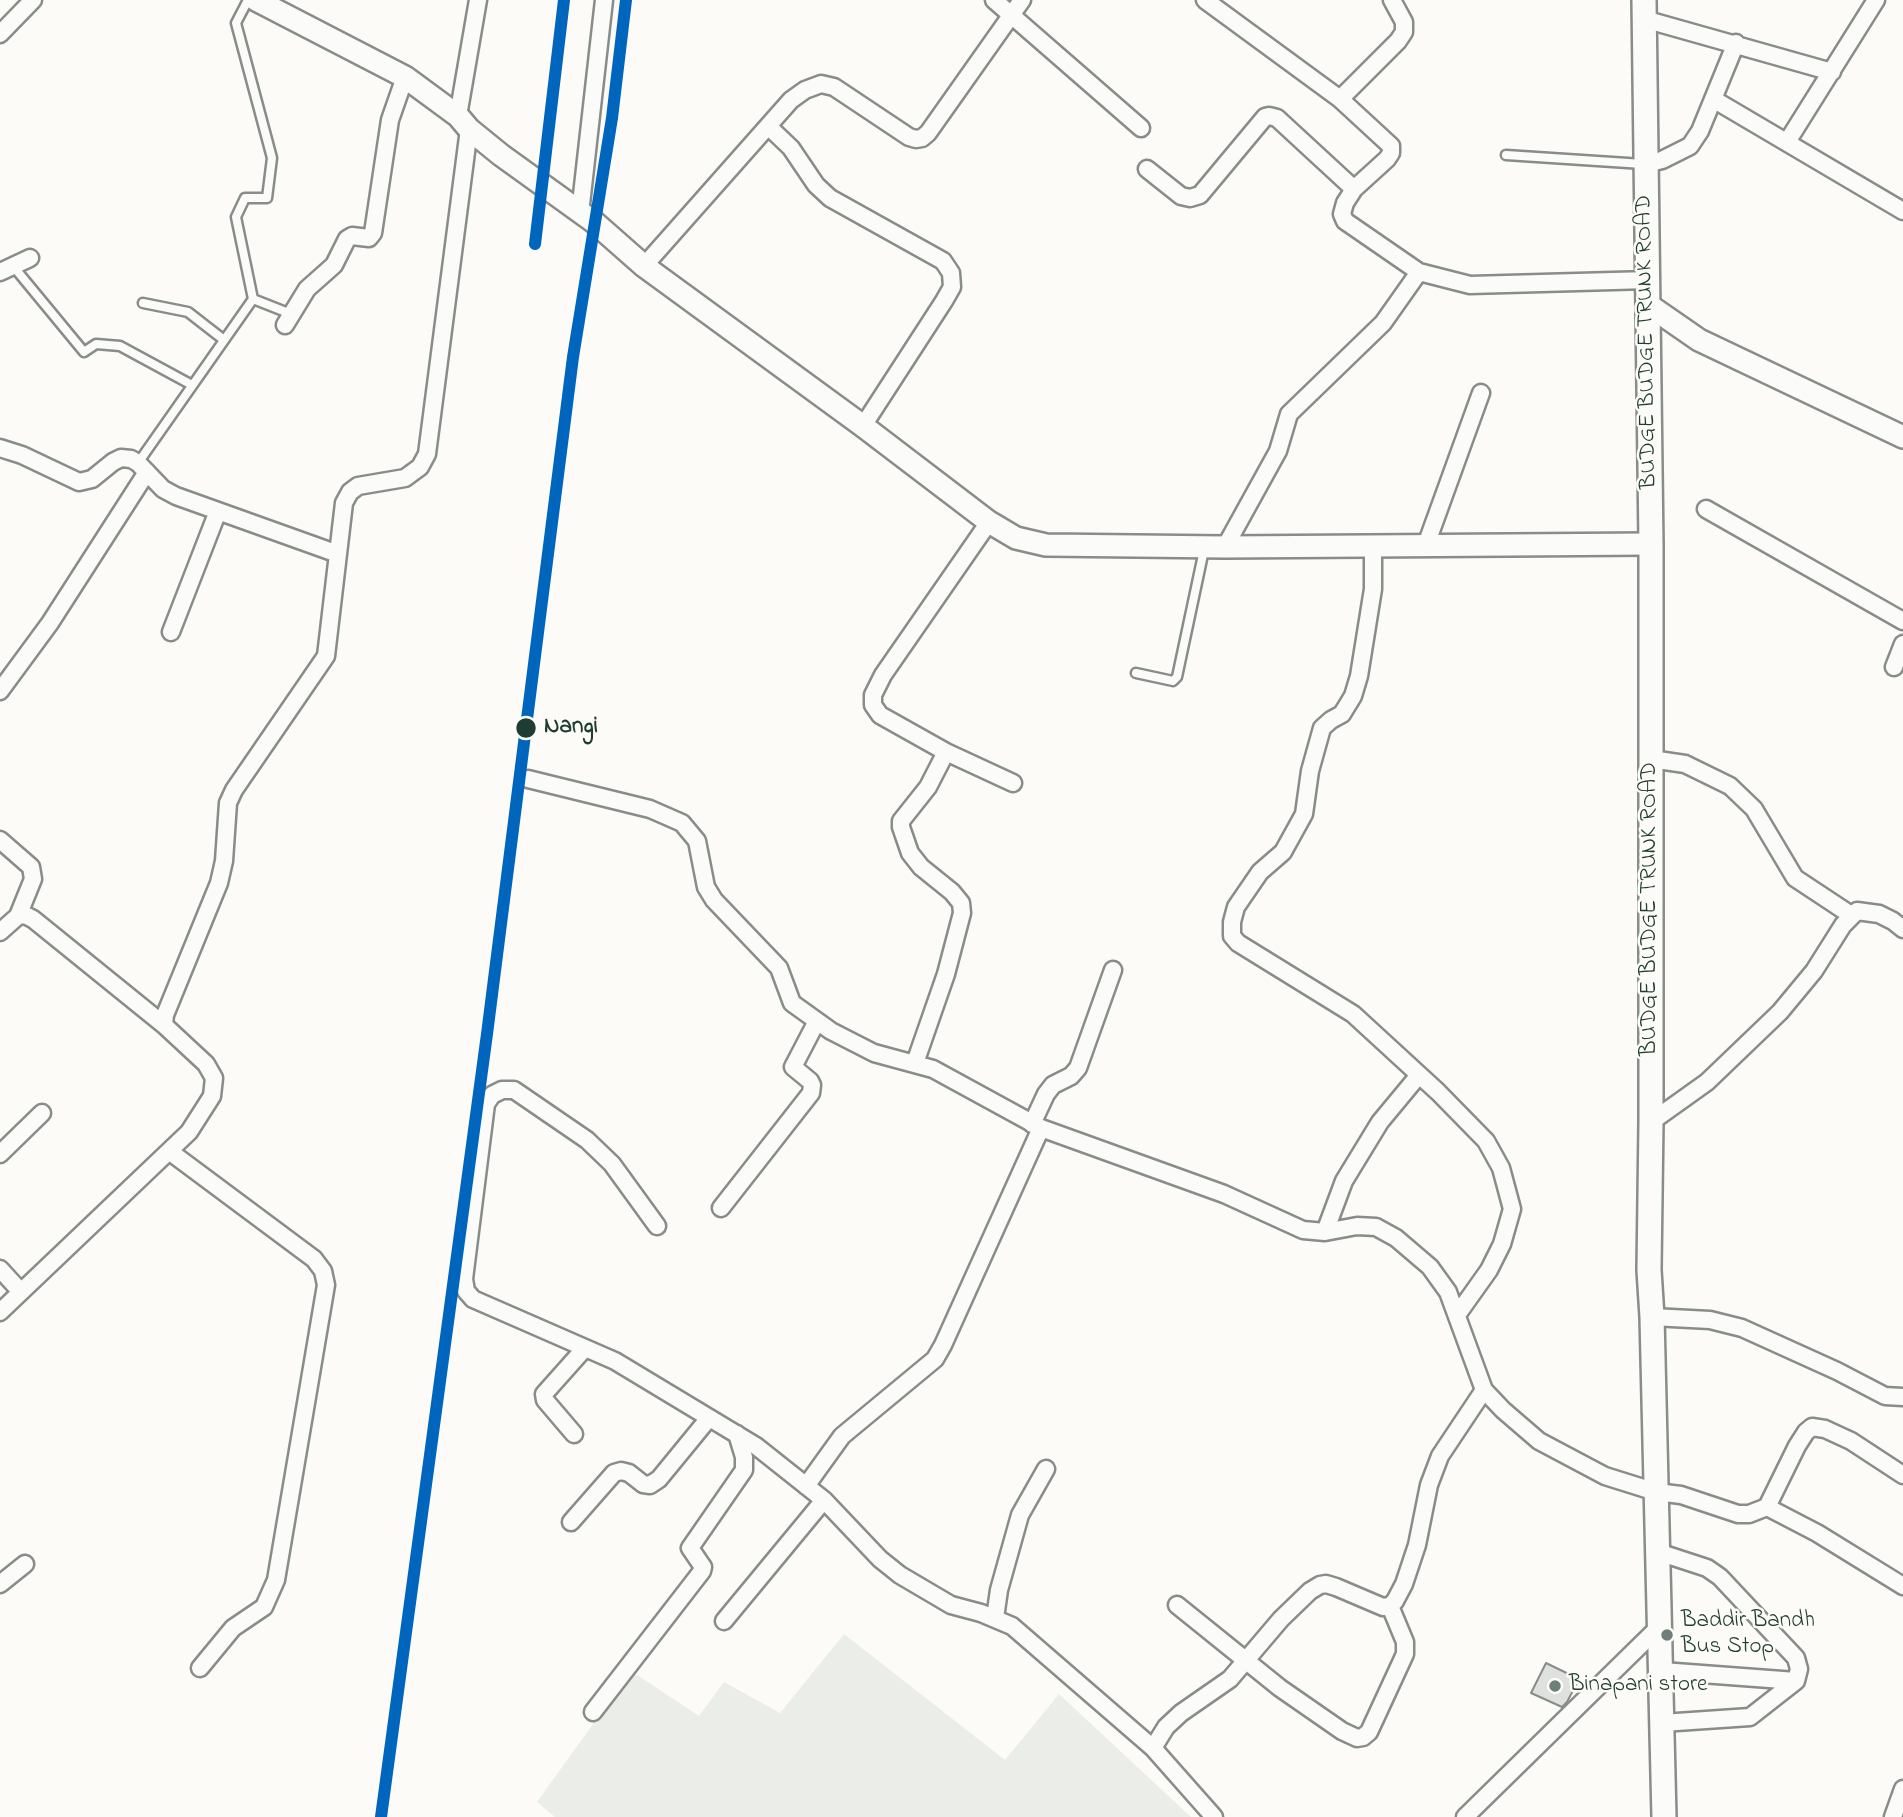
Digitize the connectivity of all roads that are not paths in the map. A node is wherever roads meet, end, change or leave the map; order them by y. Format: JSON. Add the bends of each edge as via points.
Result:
{"nodes":[{"id":1,"x":33,"y":0,"type":"edge"},
{"id":2,"x":248,"y":0,"type":"edge"},
{"id":3,"x":256,"y":0,"type":"edge"},
{"id":4,"x":478,"y":0,"type":"edge"},
{"id":5,"x":604,"y":0,"type":"edge"},
{"id":6,"x":994,"y":0,"type":"edge"},
{"id":7,"x":1022,"y":0,"type":"edge"},
{"id":8,"x":1205,"y":0,"type":"edge"},
{"id":9,"x":1392,"y":0,"type":"edge"},
{"id":10,"x":1876,"y":0,"type":"edge"},
{"id":11,"x":1644,"y":10,"type":"edge"},
{"id":12,"x":1011,"y":14,"type":"junction"},
{"id":13,"x":0,"y":34,"type":"edge"},
{"id":14,"x":1736,"y":43,"type":"junction"},
{"id":15,"x":1832,"y":72,"type":"junction"},
{"id":16,"x":405,"y":77,"type":"junction"},
{"id":17,"x":1340,"y":99,"type":"junction"},
{"id":18,"x":1713,"y":99,"type":"junction"},
{"id":19,"x":463,"y":122,"type":"junction"},
{"id":20,"x":768,"y":125,"type":"junction"},
{"id":21,"x":1141,"y":128,"type":"dead end"},
{"id":22,"x":1787,"y":142,"type":"junction"},
{"id":23,"x":1506,"y":155,"type":"dead end"},
{"id":24,"x":1646,"y":164,"type":"junction"},
{"id":25,"x":1147,"y":169,"type":"dead end"},
{"id":26,"x":1354,"y":189,"type":"junction"},
{"id":27,"x":1903,"y":211,"type":"edge"},
{"id":28,"x":580,"y":213,"type":"junction"},
{"id":29,"x":30,"y":258,"type":"dead end"},
{"id":30,"x":644,"y":266,"type":"junction"},
{"id":31,"x":6,"y":269,"type":"edge"},
{"id":32,"x":1419,"y":272,"type":"junction"},
{"id":33,"x":1649,"y":280,"type":"junction"},
{"id":34,"x":253,"y":299,"type":"junction"},
{"id":35,"x":143,"y":303,"type":"dead end"},
{"id":36,"x":1647,"y":304,"type":"junction"},
{"id":37,"x":288,"y":320,"type":"joint"},
{"id":38,"x":224,"y":340,"type":"junction"},
{"id":39,"x":192,"y":385,"type":"junction"},
{"id":40,"x":1481,"y":393,"type":"dead end"},
{"id":41,"x":863,"y":426,"type":"junction"},
{"id":42,"x":1903,"y":438,"type":"edge"},
{"id":43,"x":0,"y":448,"type":"edge"},
{"id":44,"x":143,"y":468,"type":"junction"},
{"id":45,"x":1706,"y":509,"type":"dead end"},
{"id":46,"x":218,"y":511,"type":"junction"},
{"id":47,"x":989,"y":522,"type":"junction"},
{"id":48,"x":1651,"y":544,"type":"junction"},
{"id":49,"x":1373,"y":545,"type":"junction"},
{"id":50,"x":1426,"y":545,"type":"junction"},
{"id":51,"x":1214,"y":547,"type":"junction"},
{"id":52,"x":338,"y":554,"type":"junction"},
{"id":53,"x":1903,"y":621,"type":"edge"},
{"id":54,"x":170,"y":632,"type":"dead end"},
{"id":55,"x":1903,"y":644,"type":"edge"},
{"id":56,"x":1894,"y":667,"type":"dead end"},
{"id":57,"x":1136,"y":673,"type":"dead end"},
{"id":58,"x":0,"y":691,"type":"edge"},
{"id":59,"x":947,"y":752,"type":"junction"},
{"id":60,"x":1651,"y":758,"type":"junction"},
{"id":61,"x":528,"y":779,"type":"dead end"},
{"id":62,"x":1013,"y":783,"type":"dead end"},
{"id":63,"x":0,"y":840,"type":"edge"},
{"id":64,"x":1851,"y":915,"type":"junction"},
{"id":65,"x":18,"y":916,"type":"junction"},
{"id":66,"x":1903,"y":929,"type":"edge"},
{"id":67,"x":0,"y":932,"type":"edge"},
{"id":68,"x":1113,"y":970,"type":"dead end"},
{"id":69,"x":817,"y":1021,"type":"junction"},
{"id":70,"x":164,"y":1025,"type":"junction"},
{"id":71,"x":915,"y":1063,"type":"junction"},
{"id":72,"x":1419,"y":1075,"type":"junction"},
{"id":73,"x":41,"y":1113,"type":"dead end"},
{"id":74,"x":1651,"y":1122,"type":"junction"},
{"id":75,"x":1037,"y":1126,"type":"junction"},
{"id":76,"x":169,"y":1151,"type":"junction"},
{"id":77,"x":0,"y":1154,"type":"edge"},
{"id":78,"x":721,"y":1208,"type":"dead end"},
{"id":79,"x":657,"y":1226,"type":"dead end"},
{"id":80,"x":1325,"y":1232,"type":"junction"},
{"id":81,"x":0,"y":1269,"type":"edge"},
{"id":82,"x":21,"y":1292,"type":"junction"},
{"id":83,"x":0,"y":1312,"type":"edge"},
{"id":84,"x":1457,"y":1315,"type":"junction"},
{"id":85,"x":1652,"y":1317,"type":"junction"},
{"id":86,"x":585,"y":1348,"type":"junction"},
{"id":87,"x":1484,"y":1390,"type":"junction"},
{"id":88,"x":1903,"y":1397,"type":"edge"},
{"id":89,"x":709,"y":1418,"type":"junction"},
{"id":90,"x":574,"y":1434,"type":"dead end"},
{"id":91,"x":737,"y":1434,"type":"junction"},
{"id":92,"x":1046,"y":1469,"type":"dead end"},
{"id":93,"x":1903,"y":1475,"type":"edge"},
{"id":94,"x":806,"y":1486,"type":"junction"},
{"id":95,"x":1656,"y":1492,"type":"junction"},
{"id":96,"x":824,"y":1500,"type":"junction"},
{"id":97,"x":1767,"y":1507,"type":"junction"},
{"id":98,"x":571,"y":1522,"type":"dead end"},
{"id":99,"x":1658,"y":1552,"type":"junction"},
{"id":100,"x":25,"y":1564,"type":"dead end"},
{"id":101,"x":0,"y":1584,"type":"edge"},
{"id":102,"x":1903,"y":1587,"type":"edge"},
{"id":103,"x":1177,"y":1605,"type":"dead end"},
{"id":104,"x":1390,"y":1606,"type":"junction"},
{"id":105,"x":995,"y":1618,"type":"junction"},
{"id":106,"x":724,"y":1620,"type":"dead end"},
{"id":107,"x":1661,"y":1625,"type":"junction"},
{"id":108,"x":1247,"y":1660,"type":"junction"},
{"id":109,"x":200,"y":1668,"type":"dead end"},
{"id":110,"x":1662,"y":1671,"type":"junction"},
{"id":111,"x":1796,"y":1681,"type":"junction"},
{"id":112,"x":593,"y":1712,"type":"dead end"},
{"id":113,"x":1662,"y":1723,"type":"junction"},
{"id":114,"x":1153,"y":1748,"type":"junction"},
{"id":115,"x":1903,"y":1789,"type":"edge"},
{"id":116,"x":1214,"y":1817,"type":"edge"},
{"id":117,"x":1465,"y":1817,"type":"edge"},
{"id":118,"x":1664,"y":1817,"type":"edge"},
{"id":119,"x":1893,"y":1817,"type":"edge"}],
"edges":[{"from":1,"to":13,"type":"street"},
{"from":2,"to":34,"type":"lane","via":[[236,23],[272,158],[267,198],[246,198],[236,217]]},
{"from":3,"to":16,"type":"street"},
{"from":4,"to":19,"type":"street"},
{"from":5,"to":28,"type":"street"},
{"from":6,"to":12,"type":"street"},
{"from":7,"to":12,"type":"street"},
{"from":8,"to":17,"type":"street"},
{"from":9,"to":17,"type":"street","via":[[1404,22],[1404,32]]},
{"from":10,"to":15,"type":"street"},
{"from":11,"to":14,"type":"street"},
{"from":11,"to":24,"type":"main road","name":"BUDGE BUDGE TRUNK ROAD"},
{"from":12,"to":20,"type":"street","via":[[922,138],[909,137],[821,84],[791,100]]},
{"from":12,"to":21,"type":"street"},
{"from":14,"to":15,"type":"street"},
{"from":14,"to":18,"type":"street"},
{"from":15,"to":22,"type":"street"},
{"from":16,"to":19,"type":"street"},
{"from":16,"to":37,"type":"street","via":[[390,120],[373,233],[369,238],[347,239],[334,265],[307,289]]},
{"from":17,"to":26,"type":"street","via":[[1391,146],[1387,159]]},
{"from":18,"to":22,"type":"street"},
{"from":18,"to":24,"type":"street","via":[[1690,146]]},
{"from":19,"to":28,"type":"street"},
{"from":19,"to":52,"type":"street","via":[[427,454],[420,467],[405,478],[358,486],[350,492],[344,503]]},
{"from":20,"to":30,"type":"street"},
{"from":20,"to":41,"type":"street","via":[[830,198],[943,261],[951,273],[952,286],[944,301]]},
{"from":22,"to":27,"type":"street"},
{"from":23,"to":24,"type":"lane"},
{"from":24,"to":33,"type":"main road","name":"BUDGE BUDGE TRUNK ROAD"},
{"from":25,"to":26,"type":"street","via":[[1181,195],[1200,195],[1265,117],[1273,116]]},
{"from":26,"to":32,"type":"street","via":[[1345,203],[1345,222]]},
{"from":28,"to":30,"type":"street"},
{"from":29,"to":31,"type":"street"},
{"from":30,"to":41,"type":"street"},
{"from":31,"to":39,"type":"lane","via":[[84,352],[96,344],[120,346]]},
{"from":32,"to":33,"type":"street","via":[[1470,285]]},
{"from":32,"to":51,"type":"street","via":[[1384,323],[1289,414],[1278,451]]},
{"from":33,"to":36,"type":"main road","name":"BUDGE BUDGE TRUNK ROAD"},
{"from":34,"to":37,"type":"lane"},
{"from":34,"to":38,"type":"lane"},
{"from":35,"to":38,"type":"lane","via":[[188,312]]},
{"from":36,"to":42,"type":"street","via":[[1699,340]]},
{"from":36,"to":48,"type":"main road","name":"BUDGE BUDGE TRUNK ROAD"},
{"from":38,"to":39,"type":"lane"},
{"from":39,"to":44,"type":"lane"},
{"from":40,"to":50,"type":"street"},
{"from":41,"to":47,"type":"street"},
{"from":43,"to":44,"type":"street","via":[[79,482],[92,479],[121,458]]},
{"from":44,"to":46,"type":"street","via":[[163,489]]},
{"from":44,"to":58,"type":"street","via":[[50,623]]},
{"from":45,"to":53,"type":"street"},
{"from":46,"to":52,"type":"street"},
{"from":46,"to":54,"type":"street"},
{"from":47,"to":51,"type":"street","via":[[1016,537],[1046,545]]},
{"from":47,"to":59,"type":"street","via":[[873,695],[880,715]]},
{"from":48,"to":50,"type":"street"},
{"from":48,"to":60,"type":"main road","name":"BUDGE BUDGE TRUNK ROAD"},
{"from":49,"to":50,"type":"street"},
{"from":49,"to":51,"type":"street"},
{"from":49,"to":72,"type":"street","via":[[1373,589],[1353,696],[1342,714],[1322,728],[1304,814],[1283,852],[1260,872],[1236,907],[1232,936],[1353,1014]]},
{"from":51,"to":57,"type":"lane","via":[[1177,677],[1173,681]]},
{"from":52,"to":70,"type":"street","via":[[326,656],[228,803],[219,883]]},
{"from":55,"to":56,"type":"street"},
{"from":59,"to":62,"type":"street"},
{"from":59,"to":71,"type":"street","via":[[928,787],[901,821],[911,853],[952,892],[962,913]]},
{"from":60,"to":64,"type":"street","via":[[1685,764],[1730,786],[1754,809],[1795,878]]},
{"from":60,"to":74,"type":"main road","name":"BUDGE BUDGE TRUNK ROAD"},
{"from":61,"to":69,"type":"street","via":[[650,809],[682,823],[697,841],[706,887],[714,900],[779,968],[792,1003]]},
{"from":63,"to":65,"type":"street","via":[[31,867],[33,880]]},
{"from":64,"to":66,"type":"street","via":[[1866,910]]},
{"from":64,"to":74,"type":"street","via":[[1826,956],[1780,1012],[1707,1082]]},
{"from":65,"to":67,"type":"street"},
{"from":65,"to":70,"type":"street","via":[[33,919]]},
{"from":68,"to":75,"type":"street","via":[[1078,1068],[1046,1094]]},
{"from":69,"to":71,"type":"street","via":[[856,1046]]},
{"from":69,"to":78,"type":"street","via":[[793,1067],[810,1081],[811,1093]]},
{"from":70,"to":76,"type":"street","via":[[206,1064],[214,1078],[212,1096],[189,1132]]},
{"from":71,"to":75,"type":"street"},
{"from":72,"to":80,"type":"street","via":[[1380,1122],[1344,1181]]},
{"from":72,"to":84,"type":"street","via":[[1486,1141],[1501,1168],[1512,1209],[1489,1270]]},
{"from":73,"to":77,"type":"street"},
{"from":74,"to":85,"type":"main road","name":"BUDGE BUDGE TRUNK ROAD"},
{"from":75,"to":80,"type":"street","via":[[1224,1194],[1303,1230]]},
{"from":75,"to":94,"type":"street","via":[[935,1359],[842,1436]]},
{"from":76,"to":82,"type":"street"},
{"from":76,"to":109,"type":"street","via":[[314,1259],[326,1285],[276,1580],[264,1607],[233,1628]]},
{"from":79,"to":86,"type":"street","via":[[612,1164],[587,1140],[514,1090],[492,1095],[486,1104],[466,1291],[481,1303]]},
{"from":80,"to":84,"type":"street","via":[[1376,1227],[1396,1238],[1430,1267]]},
{"from":81,"to":82,"type":"street"},
{"from":82,"to":83,"type":"street"},
{"from":84,"to":87,"type":"street"},
{"from":85,"to":88,"type":"street","via":[[1710,1320],[1742,1328],[1885,1396]]},
{"from":85,"to":95,"type":"main road","name":"BUDGE BUDGE TRUNK ROAD"},
{"from":86,"to":89,"type":"street"},
{"from":86,"to":90,"type":"street","via":[[544,1394]]},
{"from":87,"to":95,"type":"street","via":[[1539,1441],[1605,1476]]},
{"from":87,"to":104,"type":"street","via":[[1440,1455],[1417,1545],[1404,1584]]},
{"from":89,"to":91,"type":"street"},
{"from":89,"to":98,"type":"street","via":[[659,1479],[650,1485],[621,1471],[614,1473]]},
{"from":91,"to":94,"type":"street"},
{"from":91,"to":112,"type":"street","via":[[744,1470],[690,1548],[702,1571]]},
{"from":92,"to":105,"type":"street","via":[[1020,1515]]},
{"from":93,"to":97,"type":"street","via":[[1852,1441],[1812,1427],[1797,1446]]},
{"from":94,"to":96,"type":"street"},
{"from":95,"to":97,"type":"street","via":[[1738,1514]]},
{"from":95,"to":99,"type":"main road","name":"BUDGE BUDGE TRUNK ROAD"},
{"from":96,"to":105,"type":"street","via":[[900,1575],[951,1605]]},
{"from":96,"to":106,"type":"street"},
{"from":97,"to":102,"type":"street","via":[[1817,1532]]},
{"from":99,"to":107,"type":"main road","name":"BUDGE BUDGE TRUNK ROAD"},
{"from":99,"to":111,"type":"street","via":[[1720,1577],[1796,1658]]},
{"from":100,"to":101,"type":"street"},
{"from":103,"to":108,"type":"street"},
{"from":104,"to":108,"type":"street","via":[[1320,1585],[1281,1619]]},
{"from":104,"to":108,"type":"street","via":[[1405,1642],[1405,1654],[1377,1718],[1363,1737],[1342,1731]]},
{"from":105,"to":114,"type":"street","via":[[1012,1626]]},
{"from":107,"to":110,"type":"main road","name":"BUDGE BUDGE TRUNK ROAD"},
{"from":107,"to":117,"type":"street"},
{"from":108,"to":114,"type":"street","via":[[1230,1679],[1166,1727]]},
{"from":110,"to":111,"type":"street"},
{"from":110,"to":113,"type":"main road","name":"BUDGE BUDGE TRUNK ROAD"},
{"from":111,"to":113,"type":"street","via":[[1750,1717]]},
{"from":113,"to":118,"type":"main road","name":"BUDGE BUDGE TRUNK ROAD"},
{"from":114,"to":116,"type":"street"},
{"from":115,"to":119,"type":"street"}]}
